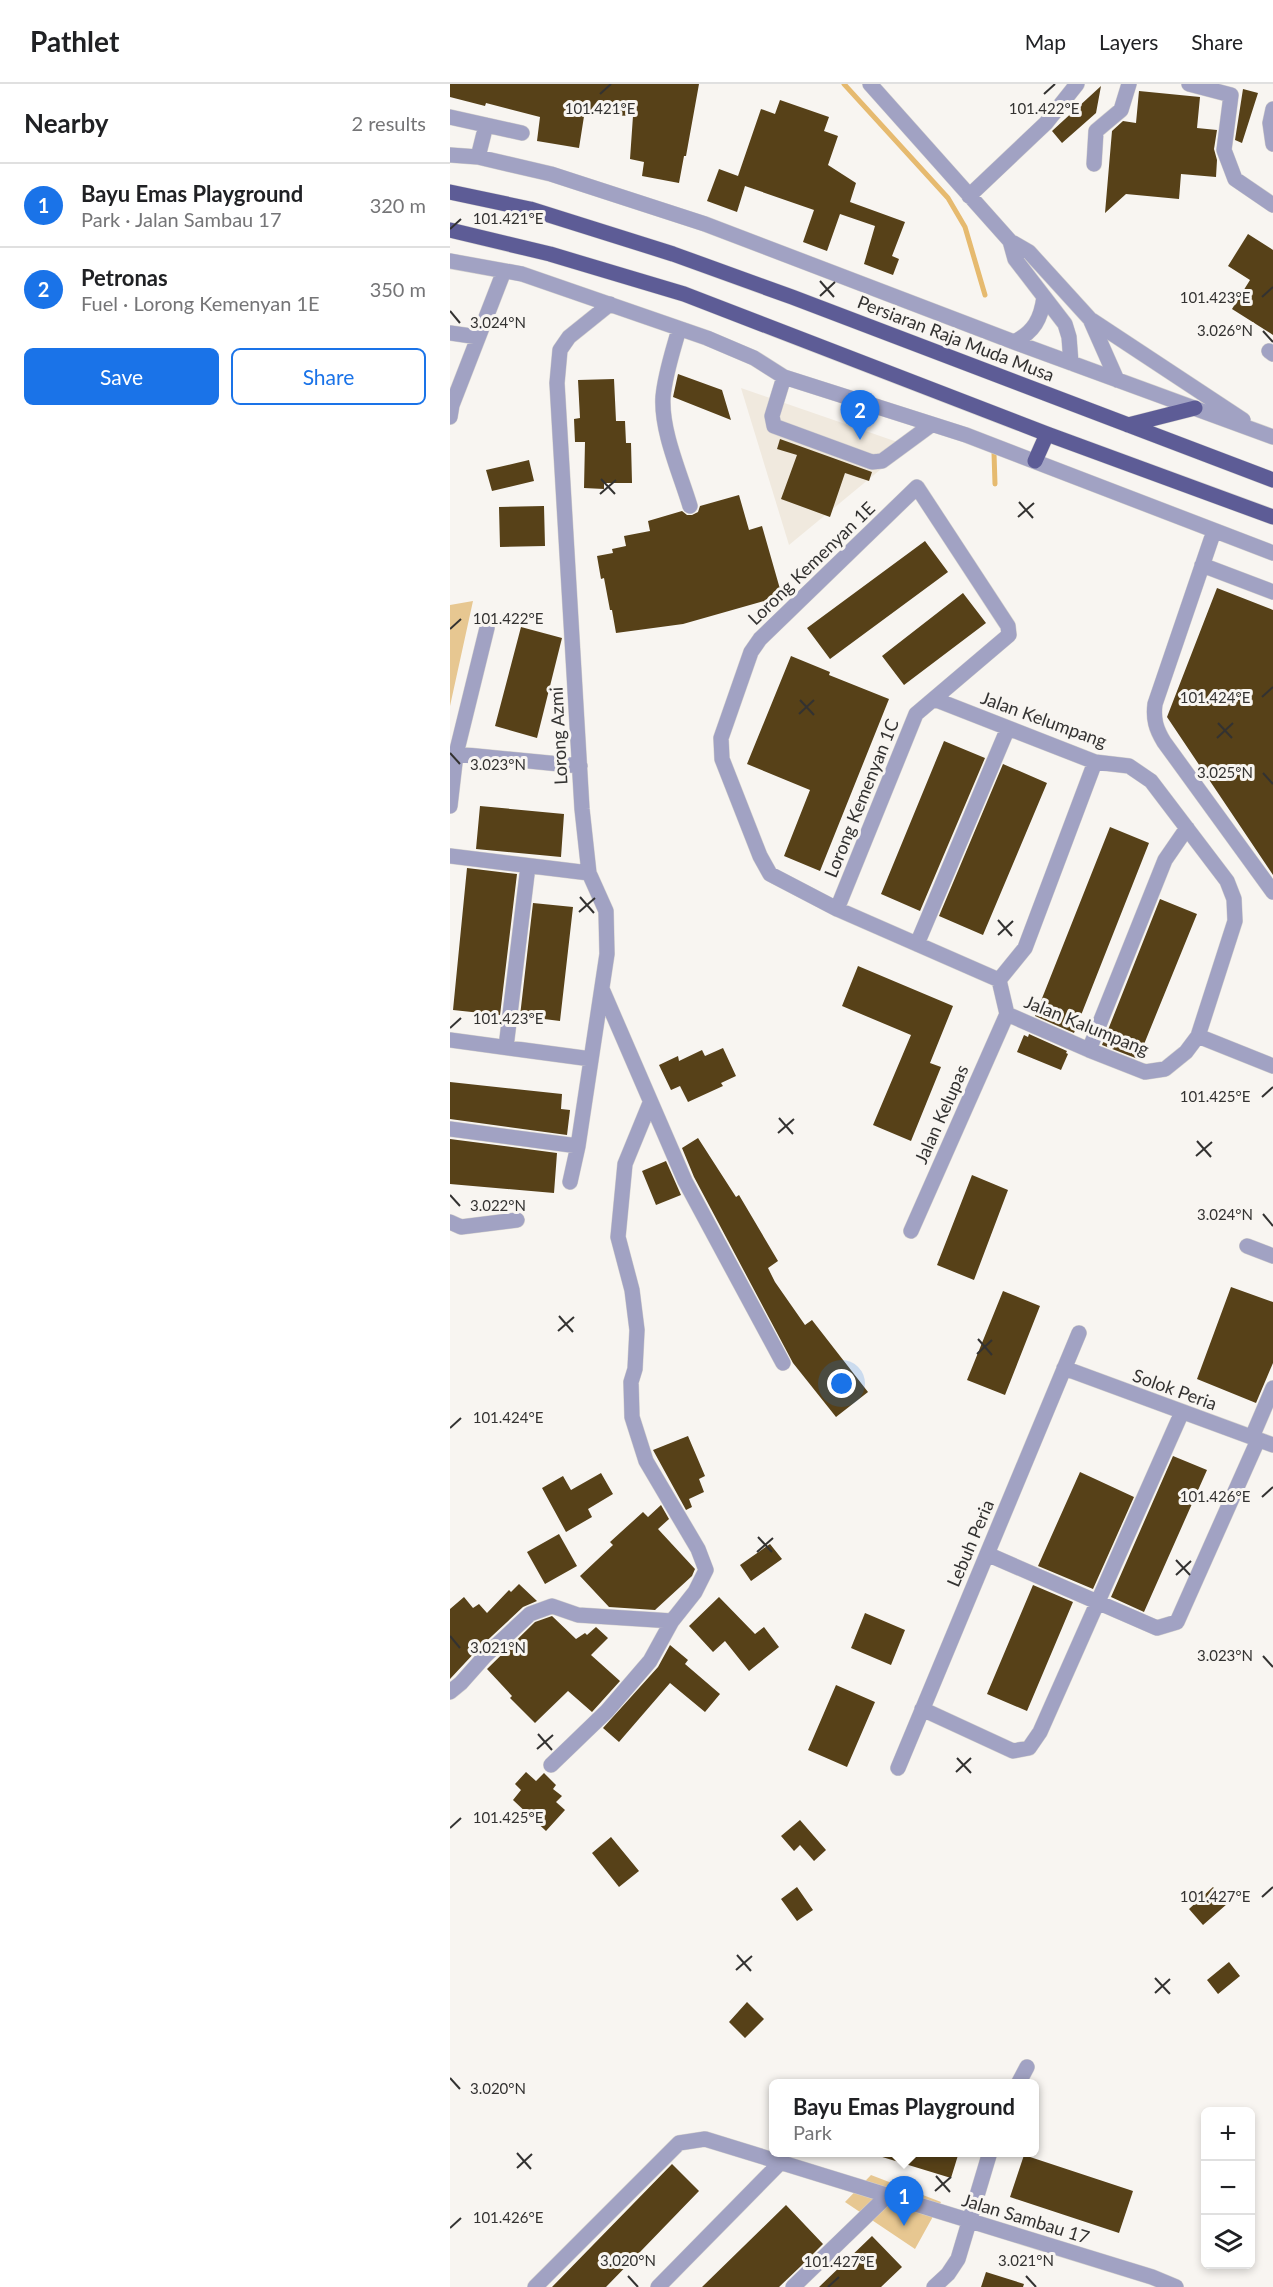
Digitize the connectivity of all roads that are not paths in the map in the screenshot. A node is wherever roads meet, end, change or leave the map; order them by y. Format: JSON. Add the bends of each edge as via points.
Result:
{"nodes":[{"id":1,"x":870,"y":84,"type":"edge"},
{"id":2,"x":1077,"y":84,"type":"edge"},
{"id":3,"x":1129,"y":84,"type":"edge"},
{"id":4,"x":1189,"y":84,"type":"edge"},
{"id":5,"x":1271,"y":116,"type":"edge"},
{"id":6,"x":450,"y":117,"type":"edge"},
{"id":7,"x":486,"y":125,"type":"junction"},
{"id":8,"x":522,"y":133,"type":"dead end"},
{"id":9,"x":1273,"y":144,"type":"edge"},
{"id":10,"x":450,"y":155,"type":"edge"},
{"id":11,"x":477,"y":157,"type":"junction"},
{"id":12,"x":1094,"y":164,"type":"dead end"},
{"id":13,"x":450,"y":192,"type":"edge"},
{"id":14,"x":969,"y":196,"type":"junction"},
{"id":15,"x":1273,"y":205,"type":"edge"},
{"id":16,"x":450,"y":230,"type":"edge"},
{"id":17,"x":1010,"y":242,"type":"junction"},
{"id":18,"x":450,"y":261,"type":"edge"},
{"id":19,"x":504,"y":271,"type":"junction"},
{"id":20,"x":1044,"y":297,"type":"junction"},
{"id":21,"x":610,"y":304,"type":"junction"},
{"id":22,"x":1090,"y":319,"type":"junction"},
{"id":23,"x":679,"y":329,"type":"junction"},
{"id":24,"x":450,"y":333,"type":"edge"},
{"id":25,"x":478,"y":337,"type":"junction"},
{"id":26,"x":1014,"y":342,"type":"junction"},
{"id":27,"x":1071,"y":363,"type":"junction"},
{"id":28,"x":784,"y":377,"type":"junction"},
{"id":29,"x":1117,"y":380,"type":"junction"},
{"id":30,"x":1195,"y":408,"type":"junction"},
{"id":31,"x":450,"y":417,"type":"edge"},
{"id":32,"x":931,"y":424,"type":"junction"},
{"id":33,"x":1128,"y":425,"type":"junction"},
{"id":34,"x":1047,"y":435,"type":"junction"},
{"id":35,"x":1268,"y":435,"type":"edge"},
{"id":36,"x":1035,"y":461,"type":"junction"},
{"id":37,"x":1273,"y":480,"type":"edge"},
{"id":38,"x":917,"y":487,"type":"joint"},
{"id":39,"x":690,"y":506,"type":"dead end"},
{"id":40,"x":1273,"y":517,"type":"edge"},
{"id":41,"x":1214,"y":531,"type":"junction"},
{"id":42,"x":1273,"y":553,"type":"edge"},
{"id":43,"x":1202,"y":565,"type":"junction"},
{"id":44,"x":1273,"y":592,"type":"edge"},
{"id":45,"x":487,"y":628,"type":"dead end"},
{"id":46,"x":934,"y":699,"type":"junction"},
{"id":47,"x":1008,"y":728,"type":"junction"},
{"id":48,"x":456,"y":754,"type":"junction"},
{"id":49,"x":1095,"y":762,"type":"junction"},
{"id":50,"x":580,"y":766,"type":"junction"},
{"id":51,"x":450,"y":806,"type":"edge"},
{"id":52,"x":1187,"y":828,"type":"junction"},
{"id":53,"x":450,"y":856,"type":"edge"},
{"id":54,"x":528,"y":866,"type":"junction"},
{"id":55,"x":589,"y":873,"type":"junction"},
{"id":56,"x":1273,"y":892,"type":"edge"},
{"id":57,"x":837,"y":909,"type":"junction"},
{"id":58,"x":1235,"y":921,"type":"joint"},
{"id":59,"x":917,"y":944,"type":"junction"},
{"id":60,"x":999,"y":980,"type":"junction"},
{"id":61,"x":602,"y":989,"type":"junction"},
{"id":62,"x":1006,"y":1014,"type":"junction"},
{"id":63,"x":1198,"y":1036,"type":"junction"},
{"id":64,"x":450,"y":1040,"type":"edge"},
{"id":65,"x":506,"y":1047,"type":"junction"},
{"id":66,"x":1089,"y":1050,"type":"junction"},
{"id":67,"x":591,"y":1059,"type":"junction"},
{"id":68,"x":1273,"y":1066,"type":"edge"},
{"id":69,"x":650,"y":1103,"type":"junction"},
{"id":70,"x":450,"y":1129,"type":"edge"},
{"id":71,"x":578,"y":1146,"type":"junction"},
{"id":72,"x":570,"y":1182,"type":"dead end"},
{"id":73,"x":517,"y":1220,"type":"dead end"},
{"id":74,"x":450,"y":1222,"type":"edge"},
{"id":75,"x":911,"y":1231,"type":"dead end"},
{"id":76,"x":1247,"y":1246,"type":"dead end"},
{"id":77,"x":1273,"y":1256,"type":"edge"},
{"id":78,"x":1078,"y":1333,"type":"dead end"},
{"id":79,"x":783,"y":1363,"type":"dead end"},
{"id":80,"x":1064,"y":1368,"type":"junction"},
{"id":81,"x":1273,"y":1388,"type":"edge"},
{"id":82,"x":1182,"y":1412,"type":"junction"},
{"id":83,"x":1255,"y":1439,"type":"junction"},
{"id":84,"x":1273,"y":1445,"type":"edge"},
{"id":85,"x":987,"y":1554,"type":"junction"},
{"id":86,"x":1097,"y":1602,"type":"junction"},
{"id":87,"x":672,"y":1621,"type":"junction"},
{"id":88,"x":450,"y":1692,"type":"edge"},
{"id":89,"x":922,"y":1709,"type":"junction"},
{"id":90,"x":551,"y":1765,"type":"dead end"},
{"id":91,"x":898,"y":1768,"type":"dead end"},
{"id":92,"x":1027,"y":2067,"type":"dead end"},
{"id":93,"x":1021,"y":2079,"type":"edge"},
{"id":94,"x":988,"y":2157,"type":"edge"},
{"id":95,"x":781,"y":2162,"type":"junction"},
{"id":96,"x":888,"y":2196,"type":"junction"},
{"id":97,"x":969,"y":2220,"type":"junction"},
{"id":98,"x":534,"y":2287,"type":"edge"},
{"id":99,"x":658,"y":2287,"type":"edge"},
{"id":100,"x":793,"y":2287,"type":"edge"},
{"id":101,"x":934,"y":2287,"type":"edge"},
{"id":102,"x":1176,"y":2287,"type":"edge"}],
"edges":[{"from":1,"to":14,"type":"street"},
{"from":2,"to":14,"type":"street","via":[[1046,123]]},
{"from":3,"to":12,"type":"street","via":[[1121,110],[1096,131]]},
{"from":4,"to":15,"type":"street","via":[[1231,95],[1224,150],[1235,179]]},
{"from":5,"to":9,"type":"street"},
{"from":6,"to":7,"type":"street"},
{"from":7,"to":8,"type":"street"},
{"from":7,"to":11,"type":"street"},
{"from":10,"to":11,"type":"street"},
{"from":11,"to":26,"type":"street","via":[[551,174],[705,224]]},
{"from":13,"to":33,"type":"main road","name":"Persiaran Raja Muda Musa","via":[[530,208],[673,254]]},
{"from":14,"to":17,"type":"street"},
{"from":16,"to":34,"type":"main road","via":[[550,254],[684,294]]},
{"from":17,"to":20,"type":"street","via":[[1015,259]]},
{"from":17,"to":22,"type":"street","via":[[1029,252]]},
{"from":18,"to":19,"type":"street"},
{"from":19,"to":21,"type":"street"},
{"from":19,"to":25,"type":"street"},
{"from":20,"to":26,"type":"street","via":[[1033,329]]},
{"from":20,"to":27,"type":"street","via":[[1065,324]]},
{"from":21,"to":23,"type":"street"},
{"from":21,"to":50,"type":"street","name":"Lorong Azmi","via":[[569,337],[560,350],[557,383]]},
{"from":22,"to":29,"type":"street"},
{"from":22,"to":35,"type":"street"},
{"from":23,"to":28,"type":"street","via":[[754,358]]},
{"from":23,"to":39,"type":"street","via":[[667,375],[664,411]]},
{"from":24,"to":25,"type":"street"},
{"from":25,"to":31,"type":"street"},
{"from":26,"to":27,"type":"street"},
{"from":27,"to":29,"type":"street"},
{"from":28,"to":32,"type":"street"},
{"from":28,"to":32,"type":"street","via":[[772,416],[774,426],[872,462],[882,461]]},
{"from":29,"to":30,"type":"street"},
{"from":30,"to":33,"type":"main road"},
{"from":30,"to":35,"type":"street"},
{"from":32,"to":36,"type":"street"},
{"from":33,"to":37,"type":"main road","name":"Persiaran Raja Muda Musa"},
{"from":34,"to":36,"type":"main road"},
{"from":34,"to":40,"type":"main road"},
{"from":36,"to":41,"type":"street"},
{"from":38,"to":46,"type":"street","name":"Lorong Kemenyan 1C","via":[[1008,626],[1009,635]]},
{"from":38,"to":57,"type":"street","name":"Lorong Kemenyan 1E","via":[[760,639],[721,738],[722,759],[770,874]]},
{"from":41,"to":42,"type":"street"},
{"from":41,"to":43,"type":"street"},
{"from":43,"to":44,"type":"street"},
{"from":43,"to":56,"type":"street","via":[[1153,716],[1164,742]]},
{"from":45,"to":48,"type":"street"},
{"from":46,"to":47,"type":"street","name":"Jalan Kelumpang"},
{"from":46,"to":57,"type":"street","name":"Lorong Kemenyan 1C","via":[[915,714]]},
{"from":47,"to":49,"type":"street","name":"Jalan Kelumpang"},
{"from":47,"to":59,"type":"street"},
{"from":48,"to":50,"type":"street"},
{"from":48,"to":51,"type":"street"},
{"from":49,"to":52,"type":"street","name":"Jalan Kelumpang","via":[[1130,766],[1151,781]]},
{"from":49,"to":60,"type":"street","via":[[1025,948]]},
{"from":50,"to":55,"type":"street","name":"Lorong Azmi"},
{"from":52,"to":58,"type":"street","name":"Jalan Kelumpang","via":[[1227,881],[1234,899]]},
{"from":52,"to":66,"type":"street","via":[[1165,860]]},
{"from":53,"to":54,"type":"street"},
{"from":54,"to":55,"type":"street"},
{"from":54,"to":65,"type":"street"},
{"from":55,"to":61,"type":"street","name":"Lorong Azmi","via":[[606,911],[607,954]]},
{"from":57,"to":59,"type":"street","name":"Lorong Kemenyan 1E"},
{"from":58,"to":63,"type":"street","name":"Jalan Kalumpang"},
{"from":59,"to":60,"type":"street","name":"Lorong Kemenyan 1E"},
{"from":60,"to":62,"type":"street"},
{"from":61,"to":67,"type":"street","name":"Lorong Azmi"},
{"from":61,"to":69,"type":"street"},
{"from":62,"to":66,"type":"street","name":"Jalan Kalumpang"},
{"from":62,"to":75,"type":"street","name":"Jalan Kelupas"},
{"from":63,"to":66,"type":"street","name":"Jalan Kalumpang","via":[[1165,1069],[1145,1072]]},
{"from":63,"to":68,"type":"street"},
{"from":64,"to":65,"type":"street"},
{"from":65,"to":67,"type":"street"},
{"from":67,"to":71,"type":"street","name":"Lorong Azmi"},
{"from":69,"to":79,"type":"street","via":[[685,1181]]},
{"from":69,"to":87,"type":"street","via":[[625,1164],[618,1237],[632,1290],[637,1330],[631,1382],[632,1417],[646,1461],[698,1549],[706,1570],[695,1592]]},
{"from":70,"to":71,"type":"street"},
{"from":71,"to":72,"type":"street","name":"Lorong Azmi"},
{"from":73,"to":74,"type":"street","via":[[461,1227]]},
{"from":76,"to":77,"type":"street"},
{"from":78,"to":80,"type":"street","name":"Lebuh Peria"},
{"from":80,"to":82,"type":"street","name":"Solok Peria"},
{"from":80,"to":85,"type":"street","name":"Lebuh Peria"},
{"from":81,"to":83,"type":"street"},
{"from":82,"to":83,"type":"street","name":"Solok Peria"},
{"from":82,"to":86,"type":"street"},
{"from":83,"to":84,"type":"street","name":"Solok Peria"},
{"from":83,"to":86,"type":"street","via":[[1177,1622],[1157,1628]]},
{"from":85,"to":86,"type":"street"},
{"from":85,"to":89,"type":"street","name":"Lebuh Peria"},
{"from":86,"to":89,"type":"street","via":[[1029,1748],[1013,1751]]},
{"from":87,"to":88,"type":"street","via":[[578,1615],[552,1606],[530,1614]]},
{"from":87,"to":90,"type":"street","via":[[650,1661],[607,1711]]},
{"from":89,"to":91,"type":"street","name":"Lebuh Peria"},
{"from":92,"to":93,"type":"street"},
{"from":94,"to":97,"type":"street"},
{"from":95,"to":96,"type":"street","name":"Jalan Sambau 17"},
{"from":95,"to":98,"type":"street","name":"Jalan Sambau 17","via":[[705,2139],[679,2143]]},
{"from":95,"to":99,"type":"street"},
{"from":96,"to":97,"type":"street","name":"Jalan Sambau 17"},
{"from":96,"to":100,"type":"street"},
{"from":97,"to":101,"type":"street","via":[[958,2259]]},
{"from":97,"to":102,"type":"street","name":"Jalan Sambau 17"}]}
